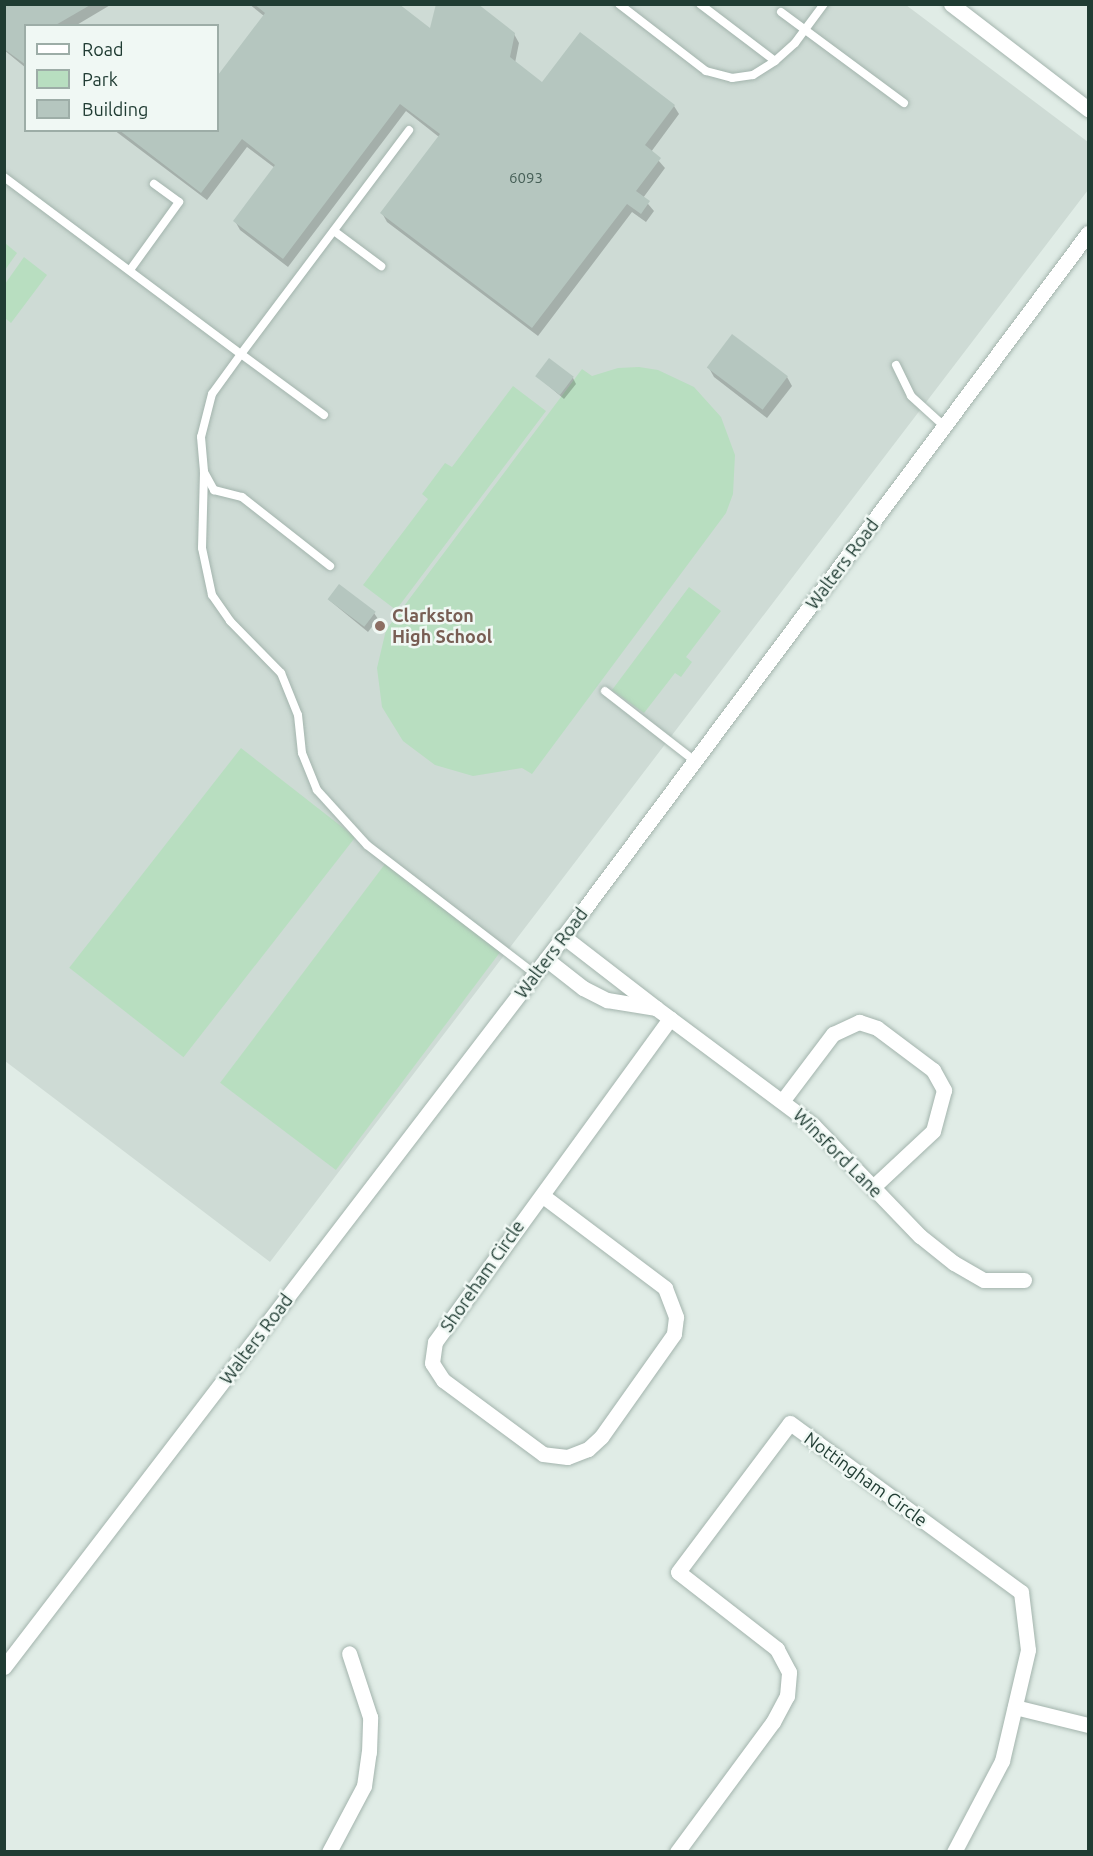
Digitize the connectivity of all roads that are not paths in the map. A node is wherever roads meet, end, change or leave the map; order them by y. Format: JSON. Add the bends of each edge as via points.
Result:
{"nodes":[{"id":1,"x":619,"y":4,"type":"edge"},
{"id":2,"x":700,"y":4,"type":"edge"},
{"id":3,"x":824,"y":4,"type":"edge"},
{"id":4,"x":951,"y":4,"type":"edge"},
{"id":5,"x":781,"y":12,"type":"dead end"},
{"id":6,"x":805,"y":30,"type":"junction"},
{"id":7,"x":775,"y":61,"type":"junction"},
{"id":8,"x":904,"y":104,"type":"dead end"},
{"id":9,"x":1089,"y":109,"type":"edge"},
{"id":10,"x":409,"y":130,"type":"dead end"},
{"id":11,"x":4,"y":177,"type":"edge"},
{"id":12,"x":154,"y":184,"type":"dead end"},
{"id":13,"x":334,"y":231,"type":"junction"},
{"id":14,"x":1089,"y":232,"type":"edge"},
{"id":15,"x":381,"y":266,"type":"dead end"},
{"id":16,"x":130,"y":270,"type":"junction"},
{"id":17,"x":241,"y":354,"type":"junction"},
{"id":18,"x":896,"y":365,"type":"dead end"},
{"id":19,"x":324,"y":415,"type":"dead end"},
{"id":20,"x":944,"y":426,"type":"junction"},
{"id":21,"x":204,"y":472,"type":"junction"},
{"id":22,"x":330,"y":566,"type":"dead end"},
{"id":23,"x":604,"y":691,"type":"dead end"},
{"id":24,"x":695,"y":761,"type":"junction"},
{"id":25,"x":564,"y":936,"type":"junction"},
{"id":26,"x":546,"y":959,"type":"junction"},
{"id":27,"x":535,"y":974,"type":"junction"},
{"id":28,"x":656,"y":1008,"type":"junction"},
{"id":29,"x":670,"y":1018,"type":"junction"},
{"id":30,"x":783,"y":1100,"type":"junction"},
{"id":31,"x":873,"y":1187,"type":"junction"},
{"id":32,"x":543,"y":1196,"type":"junction"},
{"id":33,"x":1023,"y":1280,"type":"dead end"},
{"id":34,"x":349,"y":1653,"type":"dead end"},
{"id":35,"x":4,"y":1667,"type":"edge"},
{"id":36,"x":1015,"y":1707,"type":"junction"},
{"id":37,"x":1089,"y":1725,"type":"edge"},
{"id":38,"x":328,"y":1851,"type":"edge"},
{"id":39,"x":677,"y":1851,"type":"edge"},
{"id":40,"x":954,"y":1851,"type":"edge"}],
"edges":[{"from":1,"to":7,"type":"lane","via":[[706,71],[732,78],[753,75]]},
{"from":2,"to":7,"type":"lane"},
{"from":3,"to":6,"type":"lane"},
{"from":4,"to":9,"type":"street"},
{"from":5,"to":6,"type":"lane"},
{"from":6,"to":7,"type":"lane"},
{"from":6,"to":8,"type":"lane"},
{"from":10,"to":13,"type":"lane"},
{"from":11,"to":16,"type":"lane"},
{"from":12,"to":16,"type":"lane","via":[[179,202]]},
{"from":13,"to":15,"type":"lane"},
{"from":13,"to":17,"type":"lane"},
{"from":14,"to":20,"type":"street","name":"Walters Road"},
{"from":16,"to":17,"type":"lane"},
{"from":17,"to":19,"type":"lane"},
{"from":17,"to":21,"type":"lane","via":[[205,410],[201,437]]},
{"from":18,"to":20,"type":"lane","via":[[911,396]]},
{"from":20,"to":24,"type":"street","name":"Walters Road"},
{"from":21,"to":22,"type":"lane","via":[[214,490],[242,497]]},
{"from":21,"to":27,"type":"lane","via":[[202,548],[212,595],[230,621],[281,673],[298,715],[302,753],[317,790],[367,845]]},
{"from":23,"to":24,"type":"lane"},
{"from":24,"to":25,"type":"street","name":"Walters Road"},
{"from":25,"to":26,"type":"street","name":"Walters Road"},
{"from":25,"to":28,"type":"street","name":"Winsford Lane"},
{"from":26,"to":27,"type":"street","name":"Walters Road"},
{"from":26,"to":28,"type":"street","name":"Winsford Lane","via":[[583,988],[607,1000]]},
{"from":27,"to":35,"type":"street","name":"Walters Road"},
{"from":28,"to":29,"type":"street","name":"Winsford Lane"},
{"from":29,"to":30,"type":"street","name":"Winsford Lane"},
{"from":29,"to":32,"type":"street","name":"Shoreham Circle"},
{"from":30,"to":31,"type":"street","name":"Winsford Lane"},
{"from":30,"to":31,"type":"street","via":[[833,1034],[859,1023],[877,1028],[933,1070],[944,1090],[933,1131]]},
{"from":31,"to":33,"type":"street","name":"Winsford Lane","via":[[920,1236],[954,1263],[984,1280]]},
{"from":32,"to":32,"type":"street","name":"Shoreham Circle","via":[[524,1216],[435,1342],[432,1363],[443,1380],[543,1454],[567,1457],[588,1449],[601,1437],[675,1334],[676,1317],[665,1288]]},
{"from":34,"to":38,"type":"street","via":[[370,1717],[369,1752],[364,1786]]},
{"from":36,"to":37,"type":"street"},
{"from":36,"to":39,"type":"street","name":"Nottingham Circle","via":[[1028,1650],[1021,1592],[790,1423],[678,1572],[777,1649],[789,1672],[787,1696],[772,1722]]},
{"from":36,"to":40,"type":"street","name":"Nottingham Circle","via":[[1002,1761]]}]}
